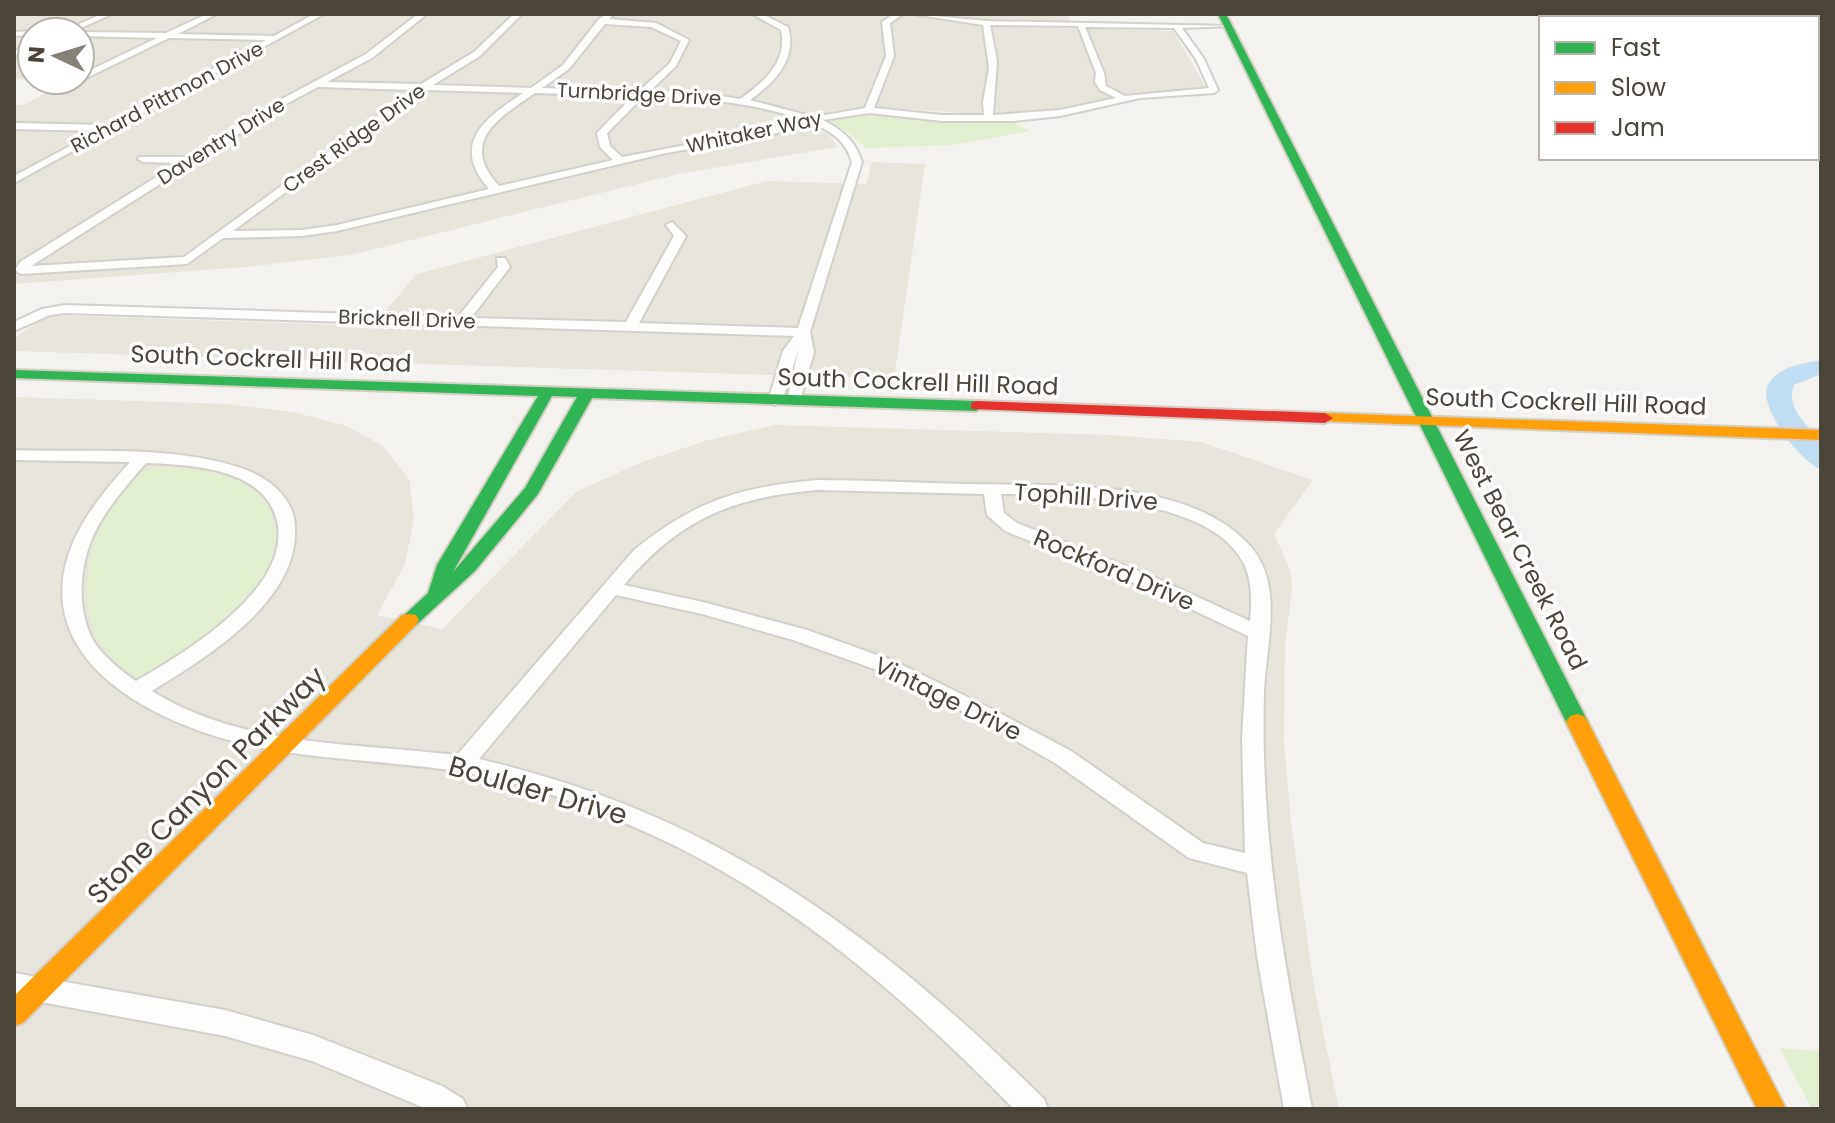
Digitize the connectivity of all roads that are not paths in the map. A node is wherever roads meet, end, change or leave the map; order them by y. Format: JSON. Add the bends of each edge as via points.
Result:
{"nodes":[{"id":1,"x":213,"y":14,"type":"edge"},
{"id":2,"x":320,"y":14,"type":"edge"},
{"id":3,"x":423,"y":14,"type":"edge"},
{"id":4,"x":518,"y":14,"type":"edge"},
{"id":5,"x":756,"y":14,"type":"edge"},
{"id":6,"x":899,"y":14,"type":"edge"},
{"id":7,"x":917,"y":14,"type":"edge"},
{"id":8,"x":606,"y":18,"type":"edge"},
{"id":9,"x":987,"y":23,"type":"junction"},
{"id":10,"x":1226,"y":23,"type":"edge"},
{"id":11,"x":1081,"y":25,"type":"junction"},
{"id":12,"x":1177,"y":27,"type":"junction"},
{"id":13,"x":96,"y":34,"type":"edge"},
{"id":14,"x":168,"y":36,"type":"junction"},
{"id":15,"x":277,"y":38,"type":"junction"},
{"id":16,"x":96,"y":71,"type":"edge"},
{"id":17,"x":314,"y":84,"type":"junction"},
{"id":18,"x":422,"y":87,"type":"junction"},
{"id":19,"x":531,"y":89,"type":"junction"},
{"id":20,"x":640,"y":92,"type":"junction"},
{"id":21,"x":1123,"y":98,"type":"junction"},
{"id":22,"x":743,"y":101,"type":"junction"},
{"id":23,"x":869,"y":110,"type":"junction"},
{"id":24,"x":812,"y":119,"type":"junction"},
{"id":25,"x":989,"y":119,"type":"junction"},
{"id":26,"x":14,"y":126,"type":"edge"},
{"id":27,"x":111,"y":128,"type":"junction"},
{"id":28,"x":143,"y":159,"type":"dead end"},
{"id":29,"x":191,"y":160,"type":"junction"},
{"id":30,"x":620,"y":161,"type":"junction"},
{"id":31,"x":14,"y":180,"type":"edge"},
{"id":32,"x":497,"y":191,"type":"junction"},
{"id":33,"x":672,"y":225,"type":"dead end"},
{"id":34,"x":223,"y":235,"type":"junction"},
{"id":35,"x":187,"y":260,"type":"joint"},
{"id":36,"x":501,"y":261,"type":"dead end"},
{"id":37,"x":462,"y":321,"type":"junction"},
{"id":38,"x":631,"y":326,"type":"junction"},
{"id":39,"x":14,"y":327,"type":"edge"},
{"id":40,"x":803,"y":332,"type":"junction"},
{"id":41,"x":14,"y":374,"type":"edge"},
{"id":42,"x":547,"y":393,"type":"junction"},
{"id":43,"x":586,"y":395,"type":"junction"},
{"id":44,"x":785,"y":401,"type":"junction"},
{"id":45,"x":1429,"y":421,"type":"junction"},
{"id":46,"x":1815,"y":435,"type":"edge"},
{"id":47,"x":14,"y":455,"type":"edge"},
{"id":48,"x":140,"y":460,"type":"junction"},
{"id":49,"x":992,"y":490,"type":"junction"},
{"id":50,"x":612,"y":588,"type":"junction"},
{"id":51,"x":435,"y":594,"type":"junction"},
{"id":52,"x":1257,"y":632,"type":"junction"},
{"id":53,"x":134,"y":692,"type":"junction"},
{"id":54,"x":291,"y":742,"type":"junction"},
{"id":55,"x":462,"y":764,"type":"junction"},
{"id":56,"x":1258,"y":866,"type":"junction"},
{"id":57,"x":25,"y":988,"type":"edge"},
{"id":58,"x":14,"y":1014,"type":"edge"},
{"id":59,"x":453,"y":1109,"type":"edge"},
{"id":60,"x":1034,"y":1109,"type":"edge"},
{"id":61,"x":1298,"y":1109,"type":"edge"},
{"id":62,"x":1772,"y":1109,"type":"edge"}],
"edges":[{"from":1,"to":14,"type":"street"},
{"from":2,"to":15,"type":"street","name":"Richard Pittmon Drive"},
{"from":3,"to":17,"type":"street","name":"Daventry Drive","via":[[377,51]]},
{"from":4,"to":18,"type":"street","name":"Crest Ridge Drive","via":[[477,54]]},
{"from":5,"to":22,"type":"street","via":[[785,29],[788,47],[773,75]]},
{"from":6,"to":23,"type":"street","via":[[886,22],[890,56]]},
{"from":7,"to":9,"type":"street"},
{"from":8,"to":19,"type":"street","via":[[564,68]]},
{"from":8,"to":20,"type":"street","via":[[653,25],[685,40],[675,61]]},
{"from":9,"to":11,"type":"street"},
{"from":9,"to":25,"type":"street","via":[[984,32],[993,64],[985,95]]},
{"from":10,"to":12,"type":"street"},
{"from":10,"to":45,"type":"main road","name":"West Bear Creek Road"},
{"from":11,"to":12,"type":"street"},
{"from":11,"to":21,"type":"street","via":[[1099,82]]},
{"from":12,"to":21,"type":"street","name":"Whitaker Way","via":[[1214,90]]},
{"from":13,"to":14,"type":"street"},
{"from":14,"to":15,"type":"street"},
{"from":14,"to":16,"type":"street"},
{"from":15,"to":27,"type":"street","name":"Richard Pittmon Drive"},
{"from":17,"to":18,"type":"street","name":"Turnbridge Drive"},
{"from":17,"to":29,"type":"street","name":"Daventry Drive"},
{"from":18,"to":19,"type":"street","name":"Turnbridge Drive"},
{"from":18,"to":34,"type":"street","name":"Crest Ridge Drive"},
{"from":19,"to":20,"type":"street","name":"Turnbridge Drive"},
{"from":19,"to":32,"type":"street","via":[[495,118],[475,143],[479,172]]},
{"from":20,"to":22,"type":"street","name":"Turnbridge Drive"},
{"from":20,"to":30,"type":"street","via":[[602,133],[605,147]]},
{"from":21,"to":25,"type":"street","name":"Whitaker Way","via":[[1060,113]]},
{"from":22,"to":24,"type":"street","name":"Turnbridge Drive"},
{"from":23,"to":24,"type":"street","name":"Whitaker Way"},
{"from":23,"to":25,"type":"street","name":"Whitaker Way"},
{"from":24,"to":30,"type":"street","name":"Whitaker Way"},
{"from":24,"to":40,"type":"street","name":"Turnbridge Drive","via":[[851,140],[857,162]]},
{"from":26,"to":27,"type":"street"},
{"from":27,"to":31,"type":"street","name":"Richard Pittmon Drive"},
{"from":28,"to":29,"type":"street"},
{"from":29,"to":35,"type":"street","name":"Daventry Drive","via":[[21,270]]},
{"from":30,"to":32,"type":"street","name":"Whitaker Way"},
{"from":32,"to":34,"type":"street","name":"Whitaker Way","via":[[337,228]]},
{"from":33,"to":38,"type":"street","via":[[680,236]]},
{"from":34,"to":35,"type":"street","name":"Crest Ridge Drive"},
{"from":36,"to":37,"type":"street","via":[[500,275]]},
{"from":37,"to":38,"type":"street","name":"Bricknell Drive"},
{"from":37,"to":39,"type":"street","name":"Bricknell Drive","via":[[65,309]]},
{"from":38,"to":40,"type":"street","name":"Bricknell Drive"},
{"from":40,"to":44,"type":"street","name":"Turnbridge Drive","via":[[807,352]]},
{"from":41,"to":42,"type":"main road","name":"South Cockrell Hill Road"},
{"from":42,"to":43,"type":"main road","name":"South Cockrell Hill Road"},
{"from":42,"to":51,"type":"main road","name":"Stone Canyon Parkway","via":[[446,565]]},
{"from":43,"to":44,"type":"main road","name":"South Cockrell Hill Road"},
{"from":43,"to":51,"type":"main road","name":"Stone Canyon Parkway","via":[[510,520],[469,567]]},
{"from":44,"to":45,"type":"main road","name":"South Cockrell Hill Road"},
{"from":45,"to":46,"type":"main road","name":"South Cockrell Hill Road"},
{"from":45,"to":62,"type":"main road","name":"West Bear Creek Road"},
{"from":47,"to":48,"type":"street"},
{"from":48,"to":53,"type":"street","name":"Boulder Drive","via":[[104,502],[78,549],[69,594],[83,642]]},
{"from":48,"to":53,"type":"street","via":[[237,472],[272,493],[289,523],[278,570],[243,615],[210,644]]},
{"from":49,"to":50,"type":"street","name":"Tophill Drive","via":[[802,485],[739,495],[664,531]]},
{"from":49,"to":52,"type":"street","name":"Rockford Drive","via":[[996,515],[1011,527],[1122,570]]},
{"from":49,"to":52,"type":"street","name":"Tophill Drive","via":[[1116,495],[1189,511],[1236,542],[1253,563],[1262,585]]},
{"from":50,"to":55,"type":"street","name":"Tophill Drive"},
{"from":50,"to":56,"type":"street","name":"Vintage Drive","via":[[731,616],[887,666],[1063,757],[1197,851]]},
{"from":51,"to":54,"type":"main road","name":"Stone Canyon Parkway"},
{"from":52,"to":56,"type":"street","name":"Tophill Drive","via":[[1253,705]]},
{"from":53,"to":54,"type":"street","name":"Boulder Drive","via":[[204,728]]},
{"from":54,"to":55,"type":"street","name":"Boulder Drive"},
{"from":54,"to":57,"type":"main road","name":"Stone Canyon Parkway"},
{"from":55,"to":60,"type":"street","name":"Boulder Drive","via":[[605,807],[736,864],[865,952],[958,1031]]},
{"from":56,"to":61,"type":"street","name":"Tophill Drive"},
{"from":57,"to":58,"type":"main road","name":"Stone Canyon Parkway"},
{"from":57,"to":59,"type":"street","via":[[225,1023],[313,1048]]}]}
